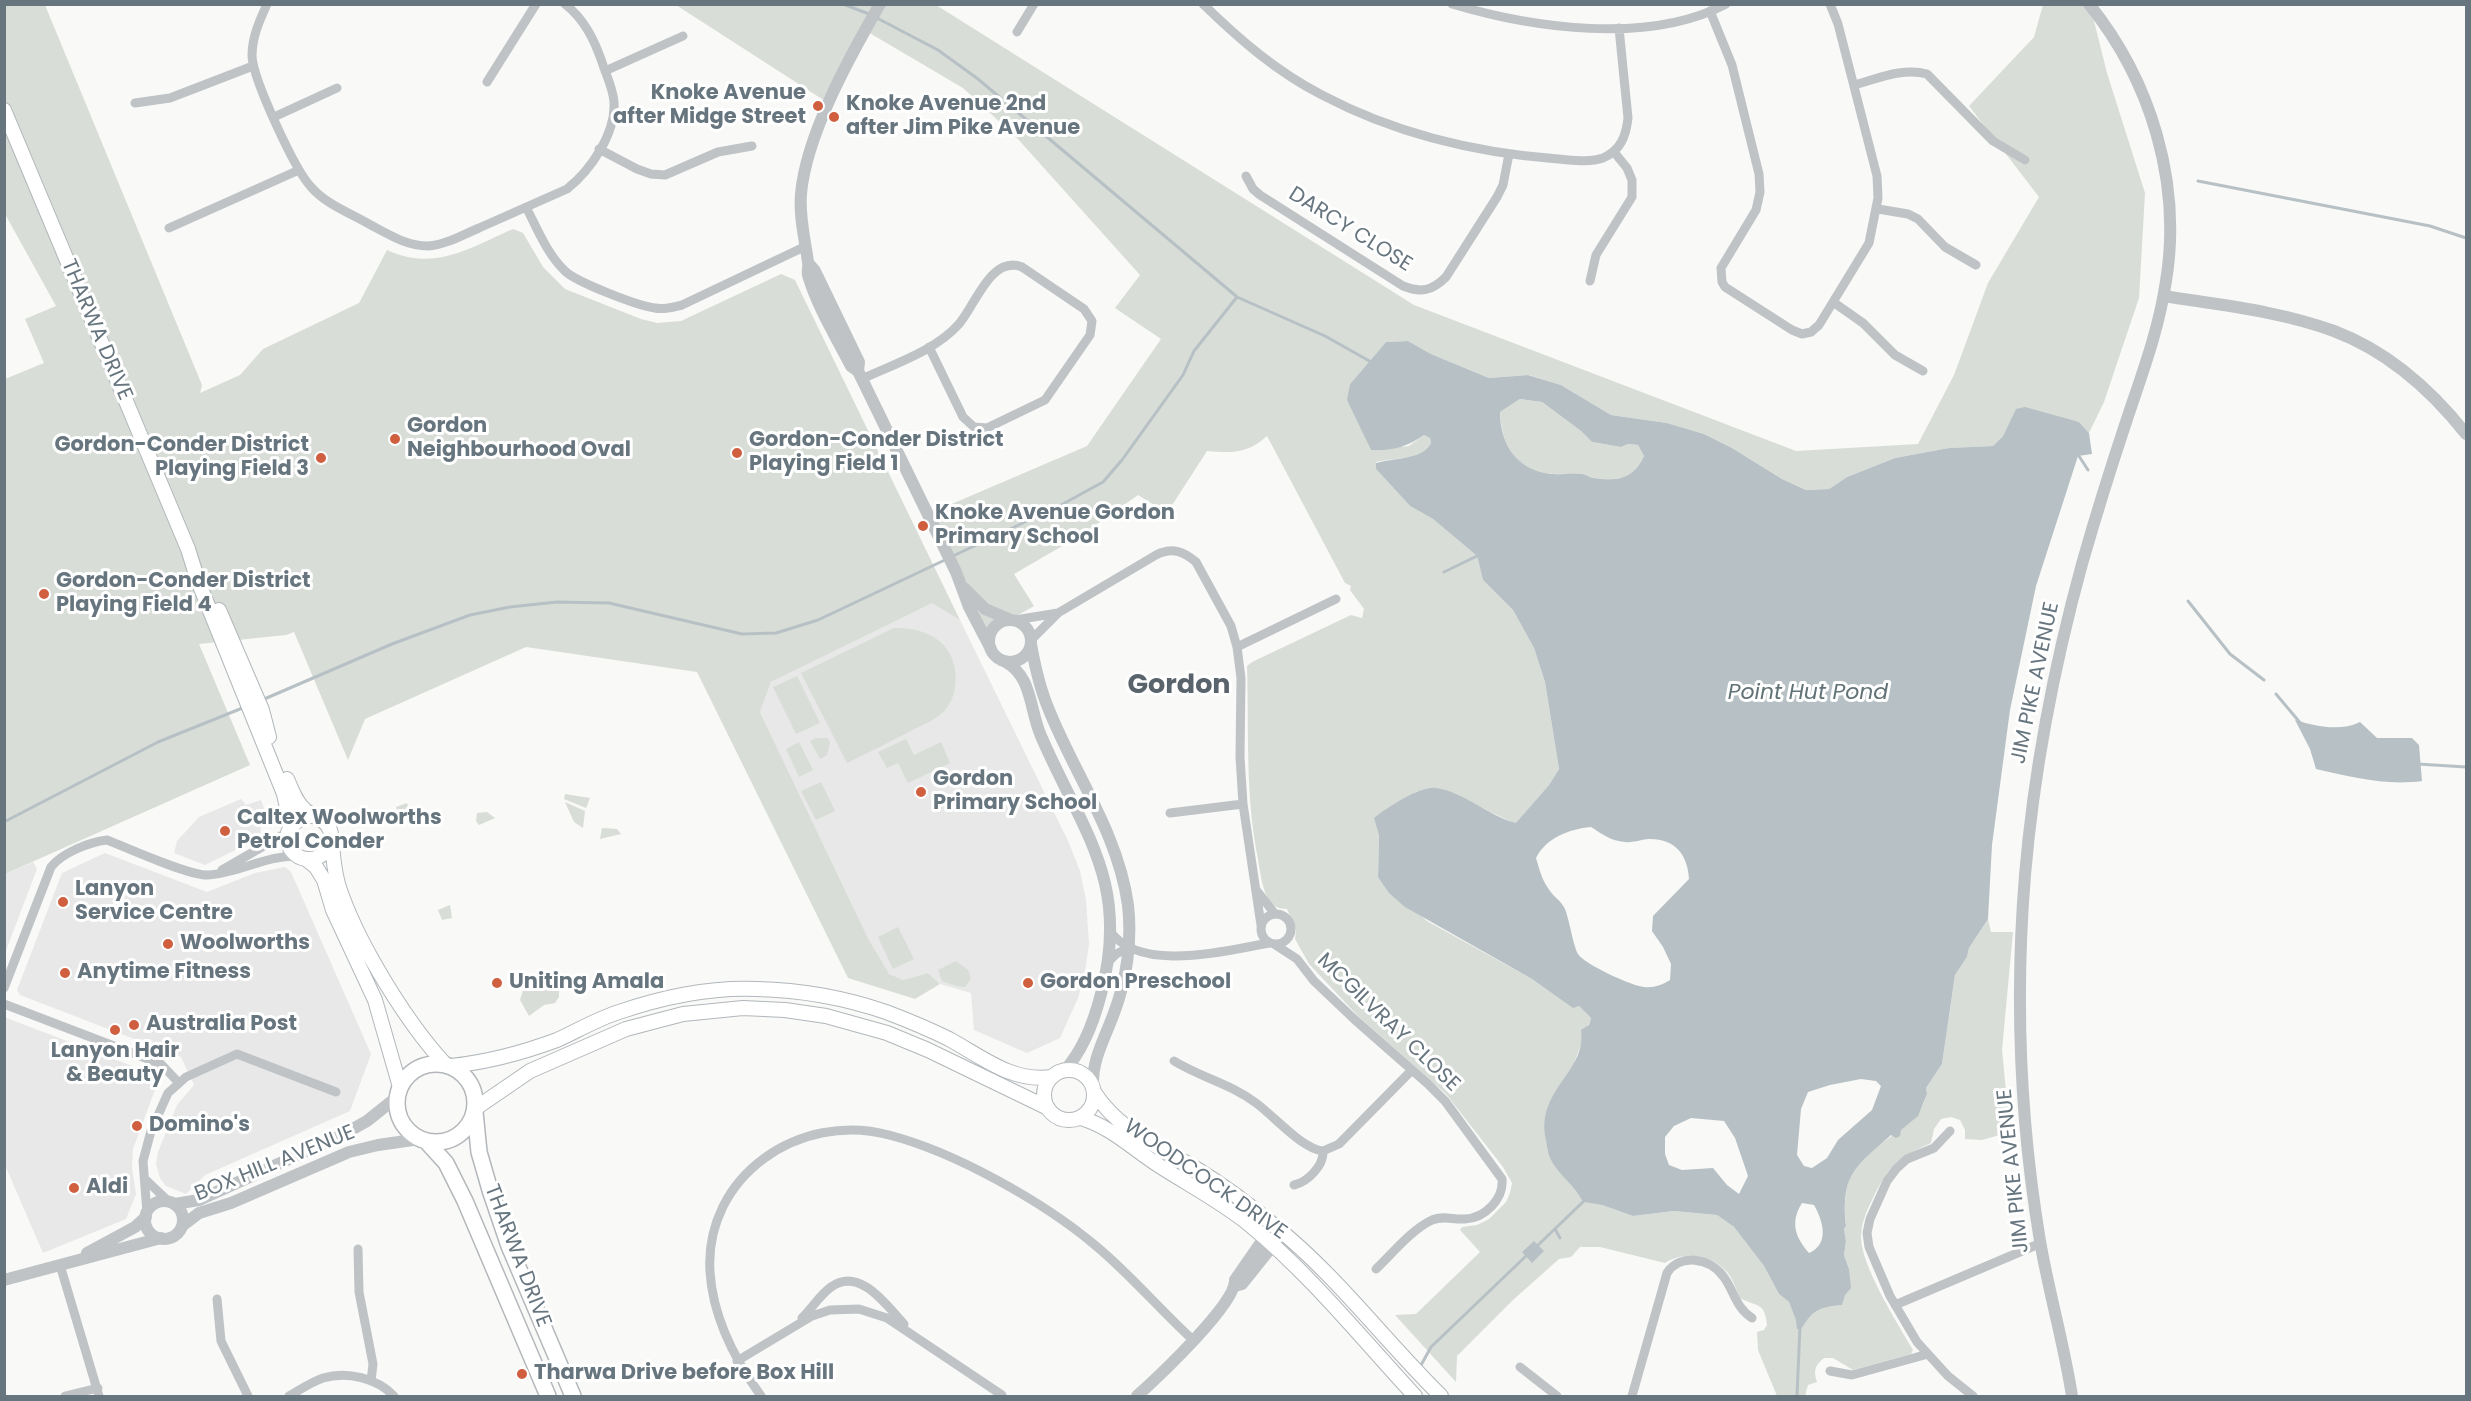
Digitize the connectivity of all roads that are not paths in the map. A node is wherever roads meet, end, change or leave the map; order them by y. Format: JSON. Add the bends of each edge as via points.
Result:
{"nodes":[{"id":1,"x":267,"y":4,"type":"edge"},
{"id":2,"x":536,"y":4,"type":"edge"},
{"id":3,"x":565,"y":4,"type":"edge"},
{"id":4,"x":880,"y":4,"type":"edge"},
{"id":5,"x":1034,"y":4,"type":"edge"},
{"id":6,"x":1203,"y":4,"type":"edge"},
{"id":7,"x":1452,"y":4,"type":"edge"},
{"id":8,"x":1726,"y":4,"type":"edge"},
{"id":9,"x":1830,"y":4,"type":"edge"},
{"id":10,"x":2089,"y":4,"type":"edge"},
{"id":11,"x":1710,"y":11,"type":"junction"},
{"id":12,"x":1619,"y":28,"type":"junction"},
{"id":13,"x":1017,"y":32,"type":"dead end"},
{"id":14,"x":683,"y":36,"type":"dead end"},
{"id":15,"x":253,"y":66,"type":"junction"},
{"id":16,"x":605,"y":71,"type":"junction"},
{"id":17,"x":487,"y":82,"type":"dead end"},
{"id":18,"x":1854,"y":85,"type":"junction"},
{"id":19,"x":337,"y":88,"type":"dead end"},
{"id":20,"x":135,"y":103,"type":"dead end"},
{"id":21,"x":4,"y":110,"type":"edge"},
{"id":22,"x":274,"y":117,"type":"junction"},
{"id":23,"x":752,"y":146,"type":"dead end"},
{"id":24,"x":599,"y":149,"type":"junction"},
{"id":25,"x":1614,"y":152,"type":"junction"},
{"id":26,"x":1509,"y":154,"type":"junction"},
{"id":27,"x":2025,"y":160,"type":"dead end"},
{"id":28,"x":299,"y":171,"type":"junction"},
{"id":29,"x":1246,"y":176,"type":"dead end"},
{"id":30,"x":526,"y":207,"type":"junction"},
{"id":31,"x":1878,"y":209,"type":"junction"},
{"id":32,"x":169,"y":228,"type":"dead end"},
{"id":33,"x":804,"y":247,"type":"junction"},
{"id":34,"x":1976,"y":265,"type":"dead end"},
{"id":35,"x":1590,"y":281,"type":"dead end"},
{"id":36,"x":2163,"y":296,"type":"junction"},
{"id":37,"x":1833,"y":302,"type":"junction"},
{"id":38,"x":929,"y":346,"type":"junction"},
{"id":39,"x":1923,"y":371,"type":"dead end"},
{"id":40,"x":860,"y":375,"type":"junction"},
{"id":41,"x":2466,"y":434,"type":"edge"},
{"id":42,"x":963,"y":587,"type":"junction"},
{"id":43,"x":1336,"y":599,"type":"dead end"},
{"id":44,"x":1058,"y":613,"type":"junction"},
{"id":45,"x":1013,"y":620,"type":"junction"},
{"id":46,"x":1031,"y":642,"type":"junction"},
{"id":47,"x":1238,"y":647,"type":"junction"},
{"id":48,"x":991,"y":649,"type":"junction"},
{"id":49,"x":1004,"y":661,"type":"junction"},
{"id":50,"x":262,"y":728,"type":"junction"},
{"id":51,"x":1243,"y":804,"type":"junction"},
{"id":52,"x":1170,"y":813,"type":"dead end"},
{"id":53,"x":316,"y":816,"type":"junction"},
{"id":54,"x":290,"y":829,"type":"junction"},
{"id":55,"x":331,"y":838,"type":"junction"},
{"id":56,"x":302,"y":858,"type":"junction"},
{"id":57,"x":218,"y":873,"type":"junction"},
{"id":58,"x":1257,"y":891,"type":"junction"},
{"id":59,"x":1275,"y":914,"type":"junction"},
{"id":60,"x":1261,"y":928,"type":"junction"},
{"id":61,"x":1110,"y":932,"type":"junction"},
{"id":62,"x":1290,"y":933,"type":"junction"},
{"id":63,"x":1272,"y":944,"type":"junction"},
{"id":64,"x":1128,"y":948,"type":"junction"},
{"id":65,"x":1240,"y":948,"type":"junction"},
{"id":66,"x":1297,"y":959,"type":"junction"},
{"id":67,"x":1108,"y":962,"type":"junction"},
{"id":68,"x":4,"y":988,"type":"edge"},
{"id":69,"x":4,"y":1004,"type":"edge"},
{"id":70,"x":1174,"y":1061,"type":"dead end"},
{"id":71,"x":448,"y":1065,"type":"junction"},
{"id":72,"x":1412,"y":1070,"type":"junction"},
{"id":73,"x":1058,"y":1074,"type":"junction"},
{"id":74,"x":178,"y":1082,"type":"junction"},
{"id":75,"x":1094,"y":1089,"type":"junction"},
{"id":76,"x":336,"y":1092,"type":"dead end"},
{"id":77,"x":398,"y":1092,"type":"junction"},
{"id":78,"x":1048,"y":1108,"type":"junction"},
{"id":79,"x":475,"y":1110,"type":"junction"},
{"id":80,"x":1081,"y":1118,"type":"junction"},
{"id":81,"x":1950,"y":1131,"type":"dead end"},
{"id":82,"x":423,"y":1140,"type":"junction"},
{"id":83,"x":1323,"y":1151,"type":"junction"},
{"id":84,"x":146,"y":1180,"type":"junction"},
{"id":85,"x":1294,"y":1185,"type":"dead end"},
{"id":86,"x":172,"y":1203,"type":"junction"},
{"id":87,"x":146,"y":1215,"type":"junction"},
{"id":88,"x":182,"y":1226,"type":"junction"},
{"id":89,"x":1279,"y":1229,"type":"junction"},
{"id":90,"x":162,"y":1238,"type":"junction"},
{"id":91,"x":1269,"y":1241,"type":"junction"},
{"id":92,"x":2041,"y":1243,"type":"junction"},
{"id":93,"x":357,"y":1249,"type":"dead end"},
{"id":94,"x":63,"y":1264,"type":"junction"},
{"id":95,"x":1376,"y":1269,"type":"dead end"},
{"id":96,"x":4,"y":1280,"type":"edge"},
{"id":97,"x":217,"y":1299,"type":"dead end"},
{"id":98,"x":1895,"y":1305,"type":"junction"},
{"id":99,"x":1752,"y":1317,"type":"dead end"},
{"id":100,"x":776,"y":1338,"type":"junction"},
{"id":101,"x":1194,"y":1341,"type":"junction"},
{"id":102,"x":925,"y":1342,"type":"junction"},
{"id":103,"x":1928,"y":1354,"type":"junction"},
{"id":104,"x":737,"y":1361,"type":"junction"},
{"id":105,"x":1520,"y":1367,"type":"dead end"},
{"id":106,"x":1830,"y":1371,"type":"dead end"},
{"id":107,"x":371,"y":1381,"type":"junction"},
{"id":108,"x":98,"y":1392,"type":"edge"},
{"id":109,"x":1002,"y":1395,"type":"dead end"},
{"id":110,"x":65,"y":1396,"type":"edge"},
{"id":111,"x":248,"y":1396,"type":"edge"},
{"id":112,"x":289,"y":1396,"type":"edge"},
{"id":113,"x":394,"y":1396,"type":"edge"},
{"id":114,"x":548,"y":1396,"type":"edge"},
{"id":115,"x":573,"y":1396,"type":"edge"},
{"id":116,"x":761,"y":1396,"type":"edge"},
{"id":117,"x":1137,"y":1396,"type":"edge"},
{"id":118,"x":1415,"y":1396,"type":"edge"},
{"id":119,"x":1441,"y":1396,"type":"edge"},
{"id":120,"x":1557,"y":1396,"type":"edge"},
{"id":121,"x":1632,"y":1396,"type":"edge"},
{"id":122,"x":1973,"y":1396,"type":"edge"},
{"id":123,"x":2073,"y":1396,"type":"edge"}],
"edges":[{"from":1,"to":15,"type":"street","via":[[253,42]]},
{"from":2,"to":17,"type":"street"},
{"from":3,"to":16,"type":"street","via":[[586,26]]},
{"from":4,"to":33,"type":"street","via":[[814,138],[801,206]]},
{"from":5,"to":13,"type":"street"},
{"from":6,"to":26,"type":"street","via":[[1268,61],[1339,104],[1442,140]]},
{"from":7,"to":12,"type":"street","via":[[1508,20]]},
{"from":8,"to":11,"type":"street"},
{"from":9,"to":18,"type":"street"},
{"from":10,"to":36,"type":"street","name":"JIM PIKE AVENUE","via":[[2131,69],[2158,138],[2170,228]]},
{"from":11,"to":12,"type":"street","via":[[1669,23]]},
{"from":11,"to":37,"type":"street","via":[[1732,65],[1760,174],[1756,210],[1721,268],[1722,282],[1754,306],[1802,333],[1819,325]]},
{"from":12,"to":25,"type":"street","via":[[1628,118],[1627,132]]},
{"from":14,"to":16,"type":"street"},
{"from":15,"to":20,"type":"street","via":[[170,98]]},
{"from":15,"to":22,"type":"street"},
{"from":16,"to":24,"type":"street","via":[[614,101],[613,117]]},
{"from":18,"to":27,"type":"street","via":[[1904,72],[1927,74],[1994,141]]},
{"from":18,"to":31,"type":"street","via":[[1877,176]]},
{"from":19,"to":22,"type":"street"},
{"from":21,"to":50,"type":"main road","name":"THARWA DRIVE","via":[[189,549],[206,578]]},
{"from":22,"to":28,"type":"street"},
{"from":23,"to":24,"type":"street","via":[[718,152],[665,175],[637,170]]},
{"from":24,"to":30,"type":"street","via":[[579,179],[567,189]]},
{"from":25,"to":26,"type":"street","via":[[1588,161]]},
{"from":25,"to":35,"type":"street","via":[[1632,180],[1632,197],[1596,255]]},
{"from":26,"to":29,"type":"street","name":"DARCY CLOSE","via":[[1497,197],[1446,277],[1427,291],[1403,286],[1260,195]]},
{"from":28,"to":30,"type":"street","via":[[312,189],[330,202],[411,244],[427,246],[450,241]]},
{"from":28,"to":32,"type":"street"},
{"from":30,"to":33,"type":"street","via":[[555,260],[571,276],[653,308],[682,305]]},
{"from":31,"to":34,"type":"street","via":[[1918,219],[1945,247]]},
{"from":31,"to":37,"type":"street","via":[[1869,243]]},
{"from":33,"to":40,"type":"street","via":[[859,362]]},
{"from":36,"to":41,"type":"street","via":[[2290,318],[2336,332],[2398,366],[2429,392]]},
{"from":36,"to":92,"type":"street","name":"JIM PIKE AVENUE","via":[[2155,335],[2081,567],[2039,756],[2025,875],[2020,1014],[2026,1118]]},
{"from":37,"to":39,"type":"street","via":[[1863,323],[1895,355]]},
{"from":38,"to":38,"type":"street","via":[[947,336],[994,272],[1004,265],[1022,267],[1084,309],[1092,321],[1090,335],[1045,400],[987,428],[974,427],[963,417]]},
{"from":38,"to":40,"type":"street"},
{"from":40,"to":42,"type":"street"},
{"from":42,"to":45,"type":"street","via":[[985,609]]},
{"from":42,"to":48,"type":"street"},
{"from":43,"to":47,"type":"street"},
{"from":44,"to":45,"type":"street"},
{"from":44,"to":46,"type":"street"},
{"from":44,"to":47,"type":"street","via":[[1156,555],[1176,550],[1199,567]]},
{"from":45,"to":46,"type":"street","via":[[1024,626]]},
{"from":45,"to":48,"type":"street","via":[[993,629]]},
{"from":46,"to":49,"type":"street","via":[[1024,656]]},
{"from":46,"to":64,"type":"street","via":[[1039,685],[1049,711],[1119,863],[1128,906]]},
{"from":47,"to":51,"type":"street"},
{"from":48,"to":49,"type":"street"},
{"from":49,"to":61,"type":"street","via":[[1021,673],[1026,683],[1040,735],[1095,849],[1107,888]]},
{"from":50,"to":53,"type":"main road","name":"THARWA DRIVE","via":[[297,801]]},
{"from":50,"to":54,"type":"main road","name":"THARWA DRIVE","via":[[284,794]]},
{"from":51,"to":52,"type":"street"},
{"from":51,"to":58,"type":"street"},
{"from":53,"to":54,"type":"main road","via":[[302,817]]},
{"from":53,"to":55,"type":"main road","via":[[327,824]]},
{"from":54,"to":56,"type":"main road","via":[[289,846]]},
{"from":54,"to":57,"type":"street"},
{"from":55,"to":56,"type":"main road","via":[[320,856]]},
{"from":55,"to":71,"type":"main road","via":[[341,895],[361,936],[409,1018]]},
{"from":56,"to":57,"type":"street","via":[[283,857]]},
{"from":56,"to":77,"type":"main road","via":[[316,867],[324,880],[333,909],[375,1000]]},
{"from":57,"to":68,"type":"street","via":[[195,873],[107,840],[57,859]]},
{"from":58,"to":59,"type":"street"},
{"from":58,"to":60,"type":"street"},
{"from":59,"to":60,"type":"street","via":[[1265,919]]},
{"from":59,"to":62,"type":"street","via":[[1288,921]]},
{"from":60,"to":63,"type":"street","via":[[1263,938]]},
{"from":60,"to":65,"type":"street"},
{"from":61,"to":64,"type":"street"},
{"from":61,"to":67,"type":"street"},
{"from":62,"to":63,"type":"street","via":[[1286,940]]},
{"from":62,"to":66,"type":"street","name":"MCGILVRAY CLOSE"},
{"from":63,"to":65,"type":"street"},
{"from":63,"to":66,"type":"street","name":"MCGILVRAY CLOSE"},
{"from":64,"to":65,"type":"street","via":[[1197,956]]},
{"from":64,"to":67,"type":"street"},
{"from":64,"to":75,"type":"street","via":[[1115,1012],[1094,1065]]},
{"from":66,"to":72,"type":"street","name":"MCGILVRAY CLOSE","via":[[1314,981]]},
{"from":67,"to":73,"type":"street","via":[[1097,1007],[1080,1048]]},
{"from":69,"to":74,"type":"street","via":[[161,1064]]},
{"from":70,"to":83,"type":"street","via":[[1191,1072],[1237,1089],[1308,1146]]},
{"from":71,"to":73,"type":"main road","via":[[523,1052],[655,1000],[696,992],[758,989],[800,992],[871,1008],[927,1029],[1023,1078]]},
{"from":71,"to":77,"type":"main road","via":[[431,1063],[418,1068],[407,1076]]},
{"from":71,"to":79,"type":"main road","via":[[463,1073],[472,1084]]},
{"from":72,"to":83,"type":"street","via":[[1339,1144]]},
{"from":72,"to":95,"type":"street","name":"MCGILVRAY CLOSE","via":[[1445,1101],[1498,1171],[1503,1188],[1479,1216],[1443,1217],[1423,1226]]},
{"from":73,"to":75,"type":"main road","via":[[1078,1072]]},
{"from":73,"to":78,"type":"main road","via":[[1045,1089]]},
{"from":74,"to":76,"type":"street","via":[[237,1054]]},
{"from":74,"to":84,"type":"street","via":[[168,1093],[151,1131],[143,1161]]},
{"from":75,"to":80,"type":"main road","via":[[1092,1107]]},
{"from":75,"to":89,"type":"main road","name":"WOODCOCK DRIVE","via":[[1104,1107],[1131,1132],[1196,1169]]},
{"from":77,"to":82,"type":"main road","via":[[397,1108],[402,1122]]},
{"from":77,"to":86,"type":"street","name":"BOX HILL AVENUE","via":[[367,1121],[342,1135],[199,1200]]},
{"from":78,"to":79,"type":"main road","via":[[928,1050],[866,1026],[785,1010],[743,1008],[703,1011],[626,1029],[530,1071]]},
{"from":78,"to":80,"type":"main road","via":[[1059,1118]]},
{"from":79,"to":82,"type":"main road","via":[[468,1127],[457,1137],[442,1142]]},
{"from":79,"to":115,"type":"main road","name":"THARWA DRIVE","via":[[481,1160],[509,1246]]},
{"from":80,"to":91,"type":"main road","name":"WOODCOCK DRIVE","via":[[1110,1129]]},
{"from":81,"to":98,"type":"street","via":[[1934,1148],[1896,1169],[1870,1219],[1869,1247]]},
{"from":82,"to":88,"type":"street","name":"BOX HILL AVENUE","via":[[350,1152],[199,1213]]},
{"from":82,"to":114,"type":"main road","name":"THARWA DRIVE","via":[[439,1155],[465,1201]]},
{"from":83,"to":85,"type":"street","via":[[1321,1164]]},
{"from":84,"to":86,"type":"street"},
{"from":84,"to":87,"type":"street"},
{"from":86,"to":87,"type":"street","via":[[156,1203]]},
{"from":86,"to":88,"type":"street","via":[[183,1218]]},
{"from":87,"to":90,"type":"street","via":[[149,1231]]},
{"from":87,"to":94,"type":"street","via":[[135,1227]]},
{"from":88,"to":90,"type":"street","via":[[174,1236]]},
{"from":89,"to":91,"type":"street"},
{"from":89,"to":119,"type":"main road","name":"WOODCOCK DRIVE","via":[[1309,1255]]},
{"from":90,"to":94,"type":"street"},
{"from":91,"to":101,"type":"street","via":[[1242,1284],[1235,1286]]},
{"from":91,"to":118,"type":"main road","name":"WOODCOCK DRIVE"},
{"from":92,"to":98,"type":"street"},
{"from":92,"to":123,"type":"street","name":"JIM PIKE AVENUE"},
{"from":93,"to":107,"type":"street","via":[[359,1292],[373,1364]]},
{"from":94,"to":96,"type":"street"},
{"from":94,"to":108,"type":"street"},
{"from":97,"to":111,"type":"street","via":[[221,1341]]},
{"from":98,"to":103,"type":"street"},
{"from":99,"to":121,"type":"street","via":[[1735,1300],[1718,1271],[1691,1260],[1673,1264],[1667,1273]]},
{"from":100,"to":102,"type":"street","via":[[812,1316],[830,1310],[858,1309],[887,1318]]},
{"from":100,"to":102,"type":"street","via":[[831,1287],[851,1281],[873,1291]]},
{"from":100,"to":104,"type":"street"},
{"from":101,"to":104,"type":"street","via":[[1096,1246],[1028,1198],[909,1141],[863,1130],[838,1130],[813,1134],[769,1154],[741,1180],[722,1211],[714,1233],[710,1274],[714,1302]]},
{"from":101,"to":117,"type":"street"},
{"from":102,"to":109,"type":"street"},
{"from":103,"to":106,"type":"street","via":[[1852,1375]]},
{"from":103,"to":122,"type":"street"},
{"from":104,"to":116,"type":"street"},
{"from":105,"to":120,"type":"street"},
{"from":107,"to":112,"type":"street","via":[[347,1376],[323,1378]]},
{"from":107,"to":113,"type":"street"},
{"from":108,"to":110,"type":"street"}]}
